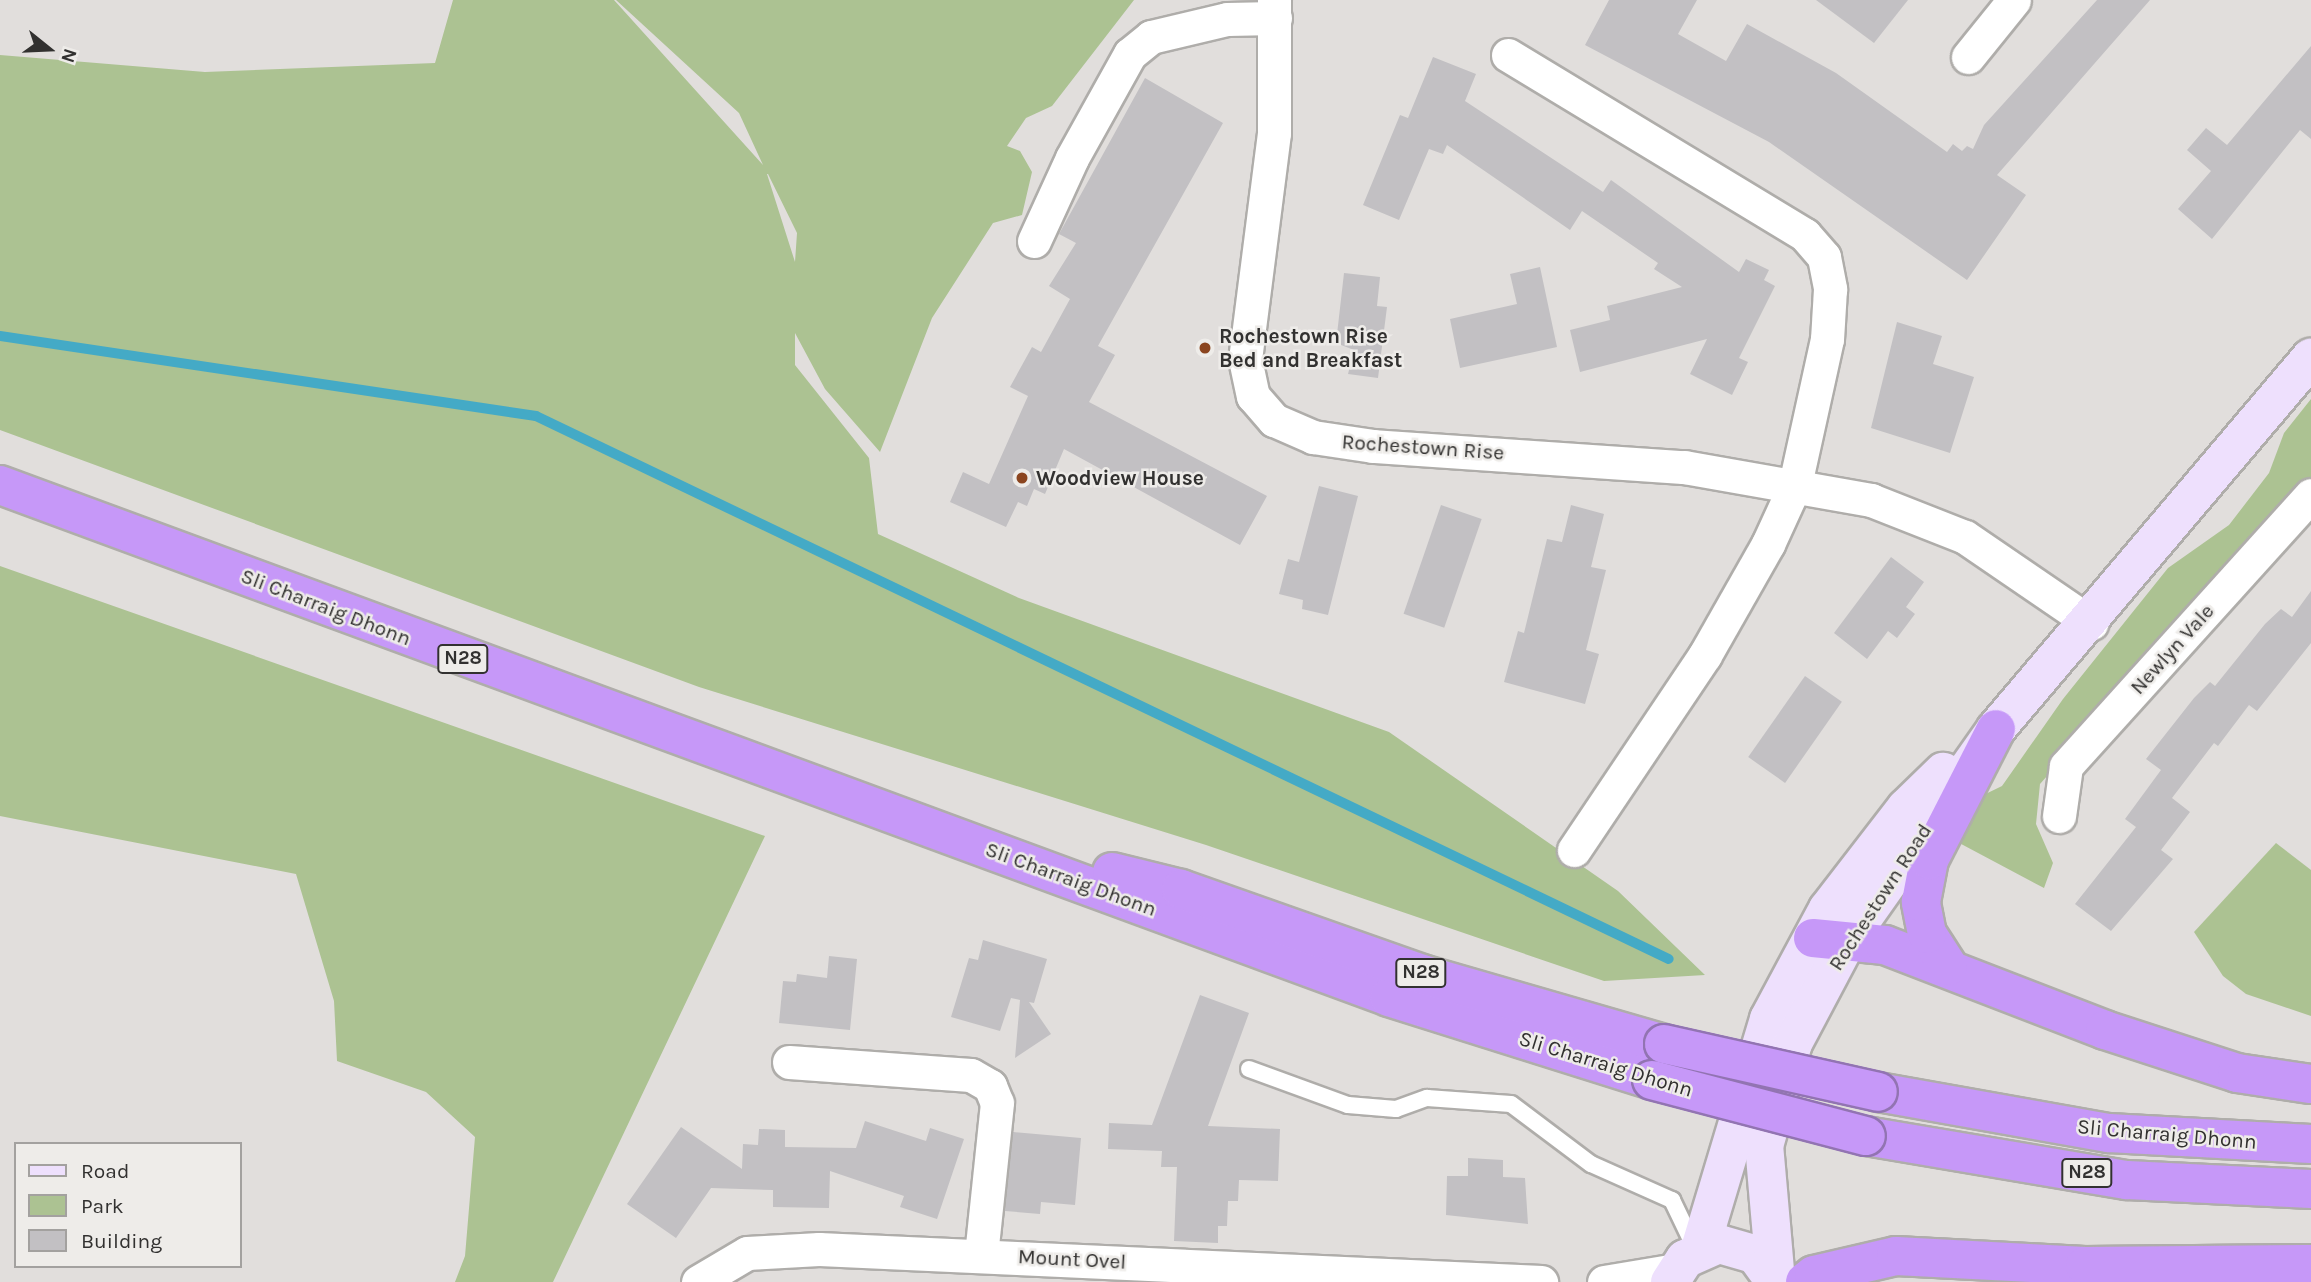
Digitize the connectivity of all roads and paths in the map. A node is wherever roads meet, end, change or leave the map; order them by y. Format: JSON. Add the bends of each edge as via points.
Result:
{"nodes":[{"id":1,"x":2014,"y":0,"type":"edge"},
{"id":2,"x":1275,"y":9,"type":"edge"},
{"id":3,"x":1508,"y":55,"type":"dead end"},
{"id":4,"x":1968,"y":57,"type":"dead end"},
{"id":5,"x":1034,"y":241,"type":"dead end"},
{"id":6,"x":2311,"y":358,"type":"edge"},
{"id":7,"x":0,"y":485,"type":"edge"},
{"id":8,"x":1795,"y":485,"type":"junction"},
{"id":9,"x":2311,"y":495,"type":"edge"},
{"id":10,"x":2091,"y":623,"type":"junction"},
{"id":11,"x":1996,"y":729,"type":"junction"},
{"id":12,"x":2059,"y":816,"type":"dead end"},
{"id":13,"x":929,"y":827,"type":"junction"},
{"id":14,"x":1574,"y":850,"type":"dead end"},
{"id":15,"x":1830,"y":939,"type":"junction"},
{"id":16,"x":1948,"y":965,"type":"junction"},
{"id":17,"x":789,"y":1062,"type":"dead end"},
{"id":18,"x":1249,"y":1069,"type":"dead end"},
{"id":19,"x":2311,"y":1084,"type":"edge"},
{"id":20,"x":2311,"y":1144,"type":"edge"},
{"id":21,"x":2311,"y":1189,"type":"edge"},
{"id":22,"x":981,"y":1254,"type":"junction"},
{"id":23,"x":1686,"y":1263,"type":"edge"},
{"id":24,"x":2311,"y":1264,"type":"edge"},
{"id":25,"x":698,"y":1282,"type":"edge"},
{"id":26,"x":1541,"y":1282,"type":"edge"},
{"id":27,"x":1604,"y":1282,"type":"edge"},
{"id":28,"x":1775,"y":1282,"type":"edge"},
{"id":29,"x":1805,"y":1282,"type":"edge"}],
"edges":[{"from":1,"to":4,"type":"street"},
{"from":2,"to":5,"type":"street","via":[[1151,37],[1130,54],[1072,158]]},
{"from":2,"to":8,"type":"street","name":"Rochestown Rise","via":[[1275,133],[1245,359],[1253,396],[1274,420],[1313,437],[1373,446],[1671,466]]},
{"from":3,"to":8,"type":"street","via":[[1804,235],[1824,257],[1830,289],[1827,339]]},
{"from":6,"to":10,"type":"main road","name":"Rochestown Road"},
{"from":7,"to":13,"type":"highway","name":"Sli Charraig Dhonn","number":"N28"},
{"from":8,"to":10,"type":"street","name":"Rochestown Rise","via":[[1871,500],[1965,537]]},
{"from":8,"to":14,"type":"street","via":[[1768,544],[1705,655]]},
{"from":9,"to":12,"type":"street","name":"Newlyn Vale","via":[[2066,766]]},
{"from":10,"to":11,"type":"main road","name":"Rochestown Road"},
{"from":11,"to":15,"type":"main road","name":"Rochestown Road","via":[[1906,808],[1828,909]]},
{"from":11,"to":16,"type":"highway","via":[[1929,860],[1921,902],[1927,934]]},
{"from":13,"to":20,"type":"highway","name":"Sli Charraig Dhonn","number":"N28","bridge":true,"via":[[1181,889],[1422,974],[1664,1044],[1878,1092],[2109,1133]]},
{"from":13,"to":21,"type":"highway","name":"Sli Charraig Dhonn","number":"N28","bridge":true,"via":[[1389,997],[1652,1080],[1866,1136],[2127,1180]]},
{"from":15,"to":16,"type":"highway","via":[[1885,945]]},
{"from":15,"to":23,"type":"main road","name":"Rochestown Road","via":[[1769,1019]]},
{"from":15,"to":28,"type":"main road","name":"Rochestown Road","via":[[1793,1043],[1764,1146]]},
{"from":16,"to":19,"type":"highway","via":[[2118,1034],[2238,1073]]},
{"from":17,"to":22,"type":"street","via":[[971,1075],[990,1086],[997,1103]]},
{"from":18,"to":23,"type":"lane","via":[[1348,1105],[1396,1109],[1427,1098],[1511,1104],[1591,1164],[1672,1200]]},
{"from":22,"to":25,"type":"street","name":"Mount Ovel","via":[[747,1253]]},
{"from":22,"to":26,"type":"street","name":"Mount Ovel"},
{"from":23,"to":27,"type":"street"},
{"from":23,"to":28,"type":"main road","via":[[1738,1246],[1755,1254]]},
{"from":24,"to":29,"type":"highway","via":[[2085,1266],[1896,1256],[1814,1275]]}]}
